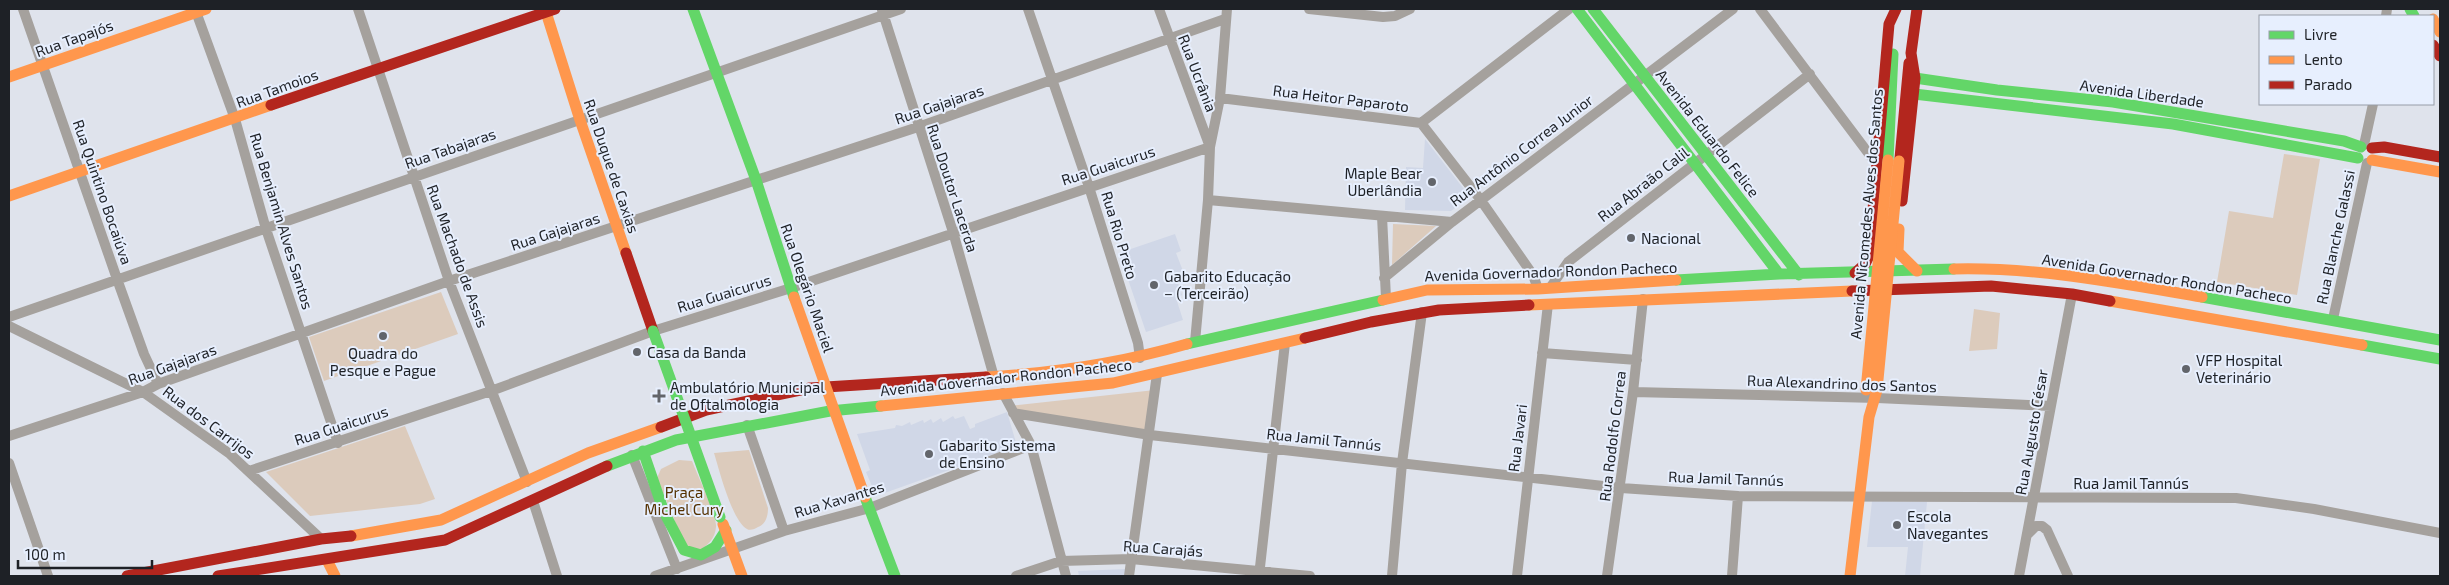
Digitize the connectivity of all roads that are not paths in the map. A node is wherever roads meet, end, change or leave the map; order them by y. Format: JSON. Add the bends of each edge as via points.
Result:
{"nodes":[{"id":1,"x":23,"y":9,"type":"edge"},
{"id":2,"x":358,"y":9,"type":"edge"},
{"id":3,"x":694,"y":9,"type":"edge"},
{"id":4,"x":901,"y":9,"type":"edge"},
{"id":5,"x":1028,"y":9,"type":"edge"},
{"id":6,"x":1159,"y":9,"type":"edge"},
{"id":7,"x":1309,"y":9,"type":"edge"},
{"id":8,"x":1410,"y":9,"type":"edge"},
{"id":9,"x":1569,"y":9,"type":"edge"},
{"id":10,"x":1577,"y":9,"type":"edge"},
{"id":11,"x":1593,"y":9,"type":"edge"},
{"id":12,"x":1733,"y":9,"type":"edge"},
{"id":13,"x":1760,"y":9,"type":"edge"},
{"id":14,"x":1917,"y":9,"type":"edge"},
{"id":15,"x":199,"y":10,"type":"edge"},
{"id":16,"x":549,"y":10,"type":"edge"},
{"id":17,"x":1892,"y":10,"type":"edge"},
{"id":18,"x":883,"y":12,"type":"edge"},
{"id":19,"x":1226,"y":14,"type":"edge"},
{"id":20,"x":1169,"y":40,"type":"junction"},
{"id":21,"x":1911,"y":54,"type":"junction"},
{"id":22,"x":43,"y":66,"type":"junction"},
{"id":23,"x":379,"y":68,"type":"junction"},
{"id":24,"x":718,"y":73,"type":"junction"},
{"id":25,"x":1810,"y":74,"type":"junction"},
{"id":26,"x":1644,"y":75,"type":"junction"},
{"id":27,"x":9,"y":77,"type":"edge"},
{"id":28,"x":1916,"y":78,"type":"junction"},
{"id":29,"x":1052,"y":80,"type":"junction"},
{"id":30,"x":1633,"y":83,"type":"junction"},
{"id":31,"x":1914,"y":94,"type":"junction"},
{"id":32,"x":1220,"y":98,"type":"junction"},
{"id":33,"x":2081,"y":98,"type":"junction"},
{"id":34,"x":2373,"y":105,"type":"edge"},
{"id":35,"x":2080,"y":113,"type":"junction"},
{"id":36,"x":235,"y":119,"type":"junction"},
{"id":37,"x":580,"y":120,"type":"junction"},
{"id":38,"x":1421,"y":123,"type":"junction"},
{"id":39,"x":918,"y":128,"type":"junction"},
{"id":40,"x":1210,"y":148,"type":"junction"},
{"id":41,"x":1705,"y":154,"type":"junction"},
{"id":42,"x":2366,"y":154,"type":"junction"},
{"id":43,"x":2440,"y":157,"type":"edge"},
{"id":44,"x":1888,"y":162,"type":"junction"},
{"id":45,"x":1694,"y":163,"type":"junction"},
{"id":46,"x":80,"y":171,"type":"junction"},
{"id":47,"x":2440,"y":172,"type":"edge"},
{"id":48,"x":413,"y":176,"type":"junction"},
{"id":49,"x":756,"y":180,"type":"junction"},
{"id":50,"x":1089,"y":186,"type":"junction"},
{"id":51,"x":9,"y":196,"type":"edge"},
{"id":52,"x":1480,"y":199,"type":"junction"},
{"id":53,"x":1208,"y":200,"type":"junction"},
{"id":54,"x":1751,"y":213,"type":"junction"},
{"id":55,"x":1382,"y":216,"type":"junction"},
{"id":56,"x":1872,"y":220,"type":"junction"},
{"id":57,"x":1452,"y":222,"type":"junction"},
{"id":58,"x":1739,"y":222,"type":"junction"},
{"id":59,"x":1899,"y":224,"type":"junction"},
{"id":60,"x":616,"y":227,"type":"junction"},
{"id":61,"x":266,"y":229,"type":"junction"},
{"id":62,"x":953,"y":232,"type":"junction"},
{"id":63,"x":1917,"y":271,"type":"junction"},
{"id":64,"x":1854,"y":273,"type":"junction"},
{"id":65,"x":1779,"y":274,"type":"junction"},
{"id":66,"x":1799,"y":275,"type":"junction"},
{"id":67,"x":1384,"y":278,"type":"junction"},
{"id":68,"x":117,"y":279,"type":"junction"},
{"id":69,"x":449,"y":281,"type":"junction"},
{"id":70,"x":1544,"y":289,"type":"junction"},
{"id":71,"x":792,"y":292,"type":"junction"},
{"id":72,"x":2072,"y":294,"type":"junction"},
{"id":73,"x":1386,"y":298,"type":"junction"},
{"id":74,"x":1643,"y":299,"type":"junction"},
{"id":75,"x":1548,"y":304,"type":"junction"},
{"id":76,"x":1422,"y":312,"type":"junction"},
{"id":77,"x":9,"y":317,"type":"edge"},
{"id":78,"x":2333,"y":318,"type":"junction"},
{"id":79,"x":9,"y":326,"type":"edge"},
{"id":80,"x":653,"y":331,"type":"junction"},
{"id":81,"x":302,"y":334,"type":"junction"},
{"id":82,"x":2440,"y":340,"type":"edge"},
{"id":83,"x":1195,"y":342,"type":"junction"},
{"id":84,"x":1285,"y":343,"type":"junction"},
{"id":85,"x":1542,"y":353,"type":"junction"},
{"id":86,"x":1140,"y":358,"type":"junction"},
{"id":87,"x":2440,"y":359,"type":"edge"},
{"id":88,"x":1637,"y":360,"type":"junction"},
{"id":89,"x":1157,"y":374,"type":"junction"},
{"id":90,"x":994,"y":377,"type":"junction"},
{"id":91,"x":158,"y":384,"type":"junction"},
{"id":92,"x":491,"y":391,"type":"junction"},
{"id":93,"x":143,"y":392,"type":"junction"},
{"id":94,"x":1003,"y":392,"type":"junction"},
{"id":95,"x":1633,"y":392,"type":"junction"},
{"id":96,"x":1871,"y":394,"type":"junction"},
{"id":97,"x":2051,"y":406,"type":"junction"},
{"id":98,"x":1013,"y":413,"type":"junction"},
{"id":99,"x":747,"y":426,"type":"junction"},
{"id":100,"x":1150,"y":435,"type":"junction"},
{"id":101,"x":9,"y":436,"type":"edge"},
{"id":102,"x":338,"y":443,"type":"junction"},
{"id":103,"x":1031,"y":445,"type":"junction"},
{"id":104,"x":1274,"y":448,"type":"junction"},
{"id":105,"x":638,"y":453,"type":"junction"},
{"id":106,"x":9,"y":463,"type":"edge"},
{"id":107,"x":1402,"y":463,"type":"junction"},
{"id":108,"x":249,"y":471,"type":"junction"},
{"id":109,"x":1527,"y":477,"type":"junction"},
{"id":110,"x":527,"y":482,"type":"junction"},
{"id":111,"x":1621,"y":488,"type":"junction"},
{"id":112,"x":1858,"y":495,"type":"junction"},
{"id":113,"x":1738,"y":496,"type":"junction"},
{"id":114,"x":2034,"y":498,"type":"junction"},
{"id":115,"x":533,"y":501,"type":"junction"},
{"id":116,"x":870,"y":508,"type":"junction"},
{"id":117,"x":726,"y":530,"type":"junction"},
{"id":118,"x":784,"y":531,"type":"junction"},
{"id":119,"x":2440,"y":533,"type":"edge"},
{"id":120,"x":2027,"y":536,"type":"junction"},
{"id":121,"x":321,"y":539,"type":"junction"},
{"id":122,"x":733,"y":549,"type":"junction"},
{"id":123,"x":1131,"y":558,"type":"junction"},
{"id":124,"x":327,"y":560,"type":"junction"},
{"id":125,"x":1061,"y":561,"type":"junction"},
{"id":126,"x":677,"y":569,"type":"junction"},
{"id":127,"x":1259,"y":574,"type":"edge"},
{"id":128,"x":48,"y":576,"type":"edge"},
{"id":129,"x":127,"y":576,"type":"edge"},
{"id":130,"x":218,"y":576,"type":"edge"},
{"id":131,"x":335,"y":576,"type":"edge"},
{"id":132,"x":557,"y":576,"type":"edge"},
{"id":133,"x":655,"y":576,"type":"edge"},
{"id":134,"x":742,"y":576,"type":"edge"},
{"id":135,"x":895,"y":576,"type":"edge"},
{"id":136,"x":1016,"y":576,"type":"edge"},
{"id":137,"x":1066,"y":576,"type":"edge"},
{"id":138,"x":1129,"y":576,"type":"edge"},
{"id":139,"x":1310,"y":576,"type":"edge"},
{"id":140,"x":1392,"y":576,"type":"edge"},
{"id":141,"x":1517,"y":576,"type":"edge"},
{"id":142,"x":1607,"y":576,"type":"edge"},
{"id":143,"x":1732,"y":576,"type":"edge"},
{"id":144,"x":1850,"y":576,"type":"edge"},
{"id":145,"x":2019,"y":576,"type":"edge"},
{"id":146,"x":2068,"y":576,"type":"edge"}],
"edges":[{"from":1,"to":22,"type":"street","name":"Rua Quintino Bocaiúva"},
{"from":2,"to":23,"type":"street","name":"Rua Machado de Assis"},
{"from":3,"to":24,"type":"main road","name":"Rua Olegário Maciel"},
{"from":4,"to":18,"type":"street","name":"Rua Tabajaras"},
{"from":5,"to":29,"type":"street","name":"Rua Rio Preto"},
{"from":6,"to":20,"type":"street","name":"Rua Ucrânia"},
{"from":7,"to":8,"type":"street","via":[[1383,17]]},
{"from":9,"to":38,"type":"street","name":"Rua Heitor Paparoto"},
{"from":10,"to":30,"type":"main road","name":"Avenida Eduardo Felice"},
{"from":11,"to":26,"type":"main road","name":"Avenida Eduardo Felice"},
{"from":12,"to":26,"type":"street","name":"Rua Antônio Correa Junior"},
{"from":13,"to":25,"type":"street"},
{"from":14,"to":21,"type":"main road","name":"Avenida Nicomedes Alves dos Santos"},
{"from":15,"to":22,"type":"main road","name":"Rua Tapajós"},
{"from":15,"to":36,"type":"street","name":"Rua Benjamin Alves Santos"},
{"from":16,"to":23,"type":"main road","name":"Rua Tamoios"},
{"from":16,"to":37,"type":"main road","name":"Rua Duque de Caxias"},
{"from":17,"to":44,"type":"main road","name":"Avenida Nicomedes Alves dos Santos"},
{"from":18,"to":24,"type":"street","name":"Rua Tabajaras"},
{"from":18,"to":39,"type":"street","name":"Rua Doutor Lacerda"},
{"from":19,"to":20,"type":"street","name":"Rua Gajajaras"},
{"from":19,"to":32,"type":"street"},
{"from":20,"to":29,"type":"street","name":"Rua Gajajaras"},
{"from":20,"to":40,"type":"street","name":"Rua Ucrânia"},
{"from":21,"to":28,"type":"main road","name":"Avenida Nicomedes Alves dos Santos"},
{"from":21,"to":44,"type":"main road","name":"Avenida Nicomedes Alves dos Santos","via":[[1904,99]]},
{"from":22,"to":27,"type":"main road","name":"Rua Tapajós"},
{"from":22,"to":46,"type":"street","name":"Rua Quintino Bocaiúva"},
{"from":23,"to":36,"type":"main road","name":"Rua Tamoios"},
{"from":23,"to":48,"type":"street","name":"Rua Machado de Assis"},
{"from":24,"to":37,"type":"street","name":"Rua Tabajaras"},
{"from":24,"to":49,"type":"main road","name":"Rua Olegário Maciel"},
{"from":25,"to":41,"type":"street","name":"Rua Abraão Calil"},
{"from":25,"to":44,"type":"street"},
{"from":26,"to":30,"type":"street","name":"Rua Antônio Correa Junior"},
{"from":26,"to":41,"type":"main road","name":"Avenida Eduardo Felice"},
{"from":28,"to":31,"type":"main road","name":"Avenida Nicomedes Alves dos Santos"},
{"from":28,"to":33,"type":"main road","name":"Avenida Liberdade"},
{"from":29,"to":39,"type":"street","name":"Rua Gajajaras"},
{"from":29,"to":50,"type":"street","name":"Rua Rio Preto"},
{"from":30,"to":45,"type":"main road","name":"Avenida Eduardo Felice"},
{"from":30,"to":52,"type":"street","name":"Rua Antônio Correa Junior"},
{"from":31,"to":35,"type":"main road","name":"Avenida Liberdade"},
{"from":31,"to":59,"type":"main road","name":"Avenida Nicomedes Alves dos Santos"},
{"from":32,"to":38,"type":"street","name":"Rua Heitor Paparoto"},
{"from":32,"to":40,"type":"street"},
{"from":33,"to":35,"type":"main road"},
{"from":33,"to":42,"type":"main road","name":"Avenida Liberdade","via":[[2334,139]]},
{"from":34,"to":42,"type":"street","name":"Rua Blanche Galassi"},
{"from":35,"to":42,"type":"main road","name":"Avenida Liberdade"},
{"from":36,"to":46,"type":"main road","name":"Rua Tamoios"},
{"from":36,"to":61,"type":"street","name":"Rua Benjamin Alves Santos"},
{"from":37,"to":48,"type":"street","name":"Rua Tabajaras"},
{"from":37,"to":60,"type":"main road","name":"Rua Duque de Caxias"},
{"from":38,"to":52,"type":"street"},
{"from":39,"to":49,"type":"street","name":"Rua Gajajaras"},
{"from":39,"to":62,"type":"street","name":"Rua Doutor Lacerda"},
{"from":40,"to":50,"type":"street","name":"Rua Guaicurus"},
{"from":40,"to":53,"type":"street"},
{"from":41,"to":45,"type":"street","name":"Rua Abraão Calil"},
{"from":41,"to":54,"type":"main road","name":"Avenida Eduardo Felice"},
{"from":42,"to":43,"type":"main road","name":"Avenida Liberdade","via":[[2384,147]]},
{"from":42,"to":47,"type":"main road","name":"Avenida Liberdade"},
{"from":42,"to":78,"type":"street","name":"Rua Blanche Galassi"},
{"from":44,"to":56,"type":"main road","name":"Avenida Nicomedes Alves dos Santos"},
{"from":44,"to":96,"type":"main road","name":"Avenida Nicomedes Alves dos Santos","bridge":true},
{"from":45,"to":58,"type":"main road","name":"Avenida Eduardo Felice"},
{"from":45,"to":70,"type":"street","name":"Rua Abraão Calil","via":[[1568,262]]},
{"from":46,"to":51,"type":"main road","name":"Rua Tamoios"},
{"from":46,"to":68,"type":"street","name":"Rua Quintino Bocaiúva"},
{"from":48,"to":61,"type":"street","name":"Rua Tabajaras"},
{"from":48,"to":69,"type":"street","name":"Rua Machado de Assis"},
{"from":49,"to":60,"type":"street","name":"Rua Gajajaras"},
{"from":49,"to":71,"type":"main road","name":"Rua Olegário Maciel"},
{"from":50,"to":62,"type":"street","name":"Rua Guaicurus"},
{"from":50,"to":86,"type":"street","name":"Rua Rio Preto"},
{"from":52,"to":57,"type":"street","name":"Rua Antônio Correa Junior"},
{"from":52,"to":70,"type":"street"},
{"from":53,"to":55,"type":"street","name":"Rua Antônio Correa Junior"},
{"from":53,"to":83,"type":"street"},
{"from":54,"to":58,"type":"main road"},
{"from":54,"to":66,"type":"main road","name":"Avenida Eduardo Felice"},
{"from":55,"to":57,"type":"street","name":"Rua Antônio Correa Junior"},
{"from":55,"to":67,"type":"street"},
{"from":56,"to":59,"type":"main road","via":[[1884,234]]},
{"from":56,"to":64,"type":"main road","name":"Avenida Nicomedes Alves dos Santos","via":[[1869,256]]},
{"from":57,"to":67,"type":"street"},
{"from":58,"to":65,"type":"main road","name":"Avenida Eduardo Felice"},
{"from":59,"to":63,"type":"main road","name":"Avenida Nicomedes Alves dos Santos","via":[[1898,250]]},
{"from":60,"to":69,"type":"street","name":"Rua Gajajaras"},
{"from":60,"to":80,"type":"main road","name":"Rua Duque de Caxias"},
{"from":61,"to":68,"type":"street","name":"Rua Tabajaras"},
{"from":61,"to":81,"type":"street","name":"Rua Benjamin Alves Santos"},
{"from":62,"to":71,"type":"street","name":"Rua Guaicurus"},
{"from":62,"to":90,"type":"street","name":"Rua Doutor Lacerda"},
{"from":63,"to":64,"type":"main road","name":"Avenida Governador Rondon Pacheco"},
{"from":63,"to":78,"type":"main road","name":"Avenida Governador Rondon Pacheco","via":[[1991,268],[2074,275]]},
{"from":64,"to":66,"type":"main road","name":"Avenida Governador Rondon Pacheco"},
{"from":65,"to":66,"type":"main road","name":"Avenida Governador Rondon Pacheco"},
{"from":65,"to":70,"type":"main road","name":"Avenida Governador Rondon Pacheco"},
{"from":67,"to":73,"type":"street"},
{"from":68,"to":77,"type":"street","name":"Rua Tabajaras"},
{"from":68,"to":91,"type":"street","name":"Rua Quintino Bocaiúva"},
{"from":69,"to":81,"type":"street","name":"Rua Gajajaras"},
{"from":69,"to":92,"type":"street","name":"Rua Machado de Assis"},
{"from":70,"to":73,"type":"main road","name":"Avenida Governador Rondon Pacheco","via":[[1427,290]]},
{"from":71,"to":80,"type":"street","name":"Rua Guaicurus"},
{"from":71,"to":116,"type":"main road","name":"Rua Olegário Maciel","bridge":true},
{"from":72,"to":74,"type":"main road","name":"Avenida Governador Rondon Pacheco","via":[[1991,286]]},
{"from":72,"to":87,"type":"main road","name":"Avenida Governador Rondon Pacheco"},
{"from":72,"to":97,"type":"street","name":"Rua Augusto César"},
{"from":73,"to":83,"type":"main road","name":"Avenida Governador Rondon Pacheco"},
{"from":74,"to":75,"type":"main road","name":"Avenida Governador Rondon Pacheco"},
{"from":74,"to":88,"type":"street","name":"Rua Rodolfo Correa"},
{"from":75,"to":76,"type":"main road","name":"Avenida Governador Rondon Pacheco"},
{"from":75,"to":85,"type":"street","name":"Rua Javari"},
{"from":76,"to":84,"type":"main road","name":"Avenida Governador Rondon Pacheco"},
{"from":76,"to":107,"type":"street"},
{"from":78,"to":82,"type":"main road","name":"Avenida Governador Rondon Pacheco"},
{"from":79,"to":93,"type":"street","name":"Rua dos Carrijos"},
{"from":80,"to":92,"type":"street","name":"Rua Guaicurus"},
{"from":80,"to":117,"type":"main road","name":"Rua Duque de Caxias","bridge":true},
{"from":81,"to":91,"type":"street","name":"Rua Gajajaras"},
{"from":81,"to":102,"type":"street","name":"Rua Benjamin Alves Santos"},
{"from":83,"to":86,"type":"main road","name":"Avenida Governador Rondon Pacheco"},
{"from":84,"to":89,"type":"main road","name":"Avenida Governador Rondon Pacheco"},
{"from":84,"to":104,"type":"street"},
{"from":85,"to":88,"type":"street"},
{"from":85,"to":109,"type":"street","name":"Rua Javari"},
{"from":86,"to":90,"type":"main road","name":"Avenida Governador Rondon Pacheco"},
{"from":88,"to":95,"type":"street","name":"Rua Rodolfo Correa"},
{"from":89,"to":94,"type":"main road","name":"Avenida Governador Rondon Pacheco","via":[[1113,383]]},
{"from":89,"to":100,"type":"street"},
{"from":90,"to":110,"type":"main road","name":"Avenida Governador Rondon Pacheco","via":[[810,388],[715,408],[588,453]]},
{"from":91,"to":93,"type":"street","name":"Rua Gajajaras"},
{"from":92,"to":102,"type":"street","name":"Rua Guaicurus"},
{"from":92,"to":110,"type":"street","name":"Rua Machado de Assis"},
{"from":93,"to":101,"type":"street","name":"Rua Gajajaras"},
{"from":93,"to":108,"type":"street","name":"Rua dos Carrijos"},
{"from":94,"to":98,"type":"street"},
{"from":94,"to":99,"type":"main road","name":"Avenida Governador Rondon Pacheco","via":[[830,411]]},
{"from":95,"to":96,"type":"street","name":"Rua Alexandrino dos Santos"},
{"from":95,"to":111,"type":"street","name":"Rua Rodolfo Correa"},
{"from":96,"to":97,"type":"street","name":"Rua Alexandrino dos Santos"},
{"from":96,"to":112,"type":"main road","name":"Avenida Nicomedes Alves dos Santos"},
{"from":97,"to":114,"type":"street","name":"Rua Augusto César"},
{"from":98,"to":100,"type":"street","name":"Rua Jamil Tannús"},
{"from":98,"to":103,"type":"street"},
{"from":99,"to":105,"type":"main road","name":"Avenida Governador Rondon Pacheco","via":[[676,440]]},
{"from":99,"to":118,"type":"street"},
{"from":100,"to":104,"type":"street","name":"Rua Jamil Tannús"},
{"from":100,"to":123,"type":"street"},
{"from":102,"to":108,"type":"street","name":"Rua Guaicurus"},
{"from":103,"to":116,"type":"street","name":"Rua Xavantes"},
{"from":103,"to":125,"type":"street"},
{"from":104,"to":107,"type":"street","name":"Rua Jamil Tannús"},
{"from":104,"to":127,"type":"street"},
{"from":105,"to":115,"type":"main road","name":"Avenida Governador Rondon Pacheco"},
{"from":105,"to":117,"type":"main road","via":[[684,550],[701,555],[714,547]]},
{"from":105,"to":126,"type":"street"},
{"from":106,"to":128,"type":"street"},
{"from":107,"to":109,"type":"street","name":"Rua Jamil Tannús"},
{"from":107,"to":140,"type":"street"},
{"from":108,"to":121,"type":"street","name":"Rua dos Carrijos"},
{"from":109,"to":111,"type":"street","name":"Rua Jamil Tannús"},
{"from":109,"to":141,"type":"street","name":"Rua Javari"},
{"from":110,"to":121,"type":"main road","name":"Avenida Governador Rondon Pacheco","via":[[435,522]]},
{"from":111,"to":113,"type":"street","name":"Rua Jamil Tannús"},
{"from":111,"to":142,"type":"street","name":"Rua Rodolfo Correa"},
{"from":112,"to":113,"type":"street","name":"Rua Jamil Tannús"},
{"from":112,"to":114,"type":"street","name":"Rua Jamil Tannús"},
{"from":112,"to":144,"type":"main road","name":"Avenida Nicomedes Alves dos Santos"},
{"from":113,"to":143,"type":"street"},
{"from":114,"to":119,"type":"street","name":"Rua Jamil Tannús","via":[[2236,498],[2314,508]]},
{"from":114,"to":120,"type":"street","name":"Rua Augusto César"},
{"from":115,"to":124,"type":"main road","name":"Avenida Governador Rondon Pacheco","via":[[445,540]]},
{"from":115,"to":132,"type":"street"},
{"from":116,"to":118,"type":"street","name":"Rua Xavantes"},
{"from":116,"to":135,"type":"main road","name":"Rua Olegário Maciel"},
{"from":117,"to":122,"type":"main road","name":"Rua Duque de Caxias"},
{"from":118,"to":122,"type":"street","name":"Rua Xavantes"},
{"from":120,"to":145,"type":"street","name":"Rua Augusto César"},
{"from":120,"to":146,"type":"street","via":[[2036,526],[2047,530]]},
{"from":121,"to":129,"type":"main road","name":"Avenida Governador Rondon Pacheco"},
{"from":122,"to":126,"type":"street","name":"Rua Xavantes"},
{"from":122,"to":134,"type":"main road"},
{"from":123,"to":125,"type":"street","name":"Rua Carajás"},
{"from":123,"to":127,"type":"street","name":"Rua Carajás"},
{"from":123,"to":138,"type":"street"},
{"from":124,"to":130,"type":"main road","name":"Avenida Governador Rondon Pacheco"},
{"from":124,"to":131,"type":"main road"},
{"from":125,"to":136,"type":"street","name":"Rua Carajás"},
{"from":125,"to":137,"type":"street"},
{"from":126,"to":133,"type":"street","name":"Rua Xavantes"},
{"from":127,"to":139,"type":"street","name":"Rua Carajás"}]}
